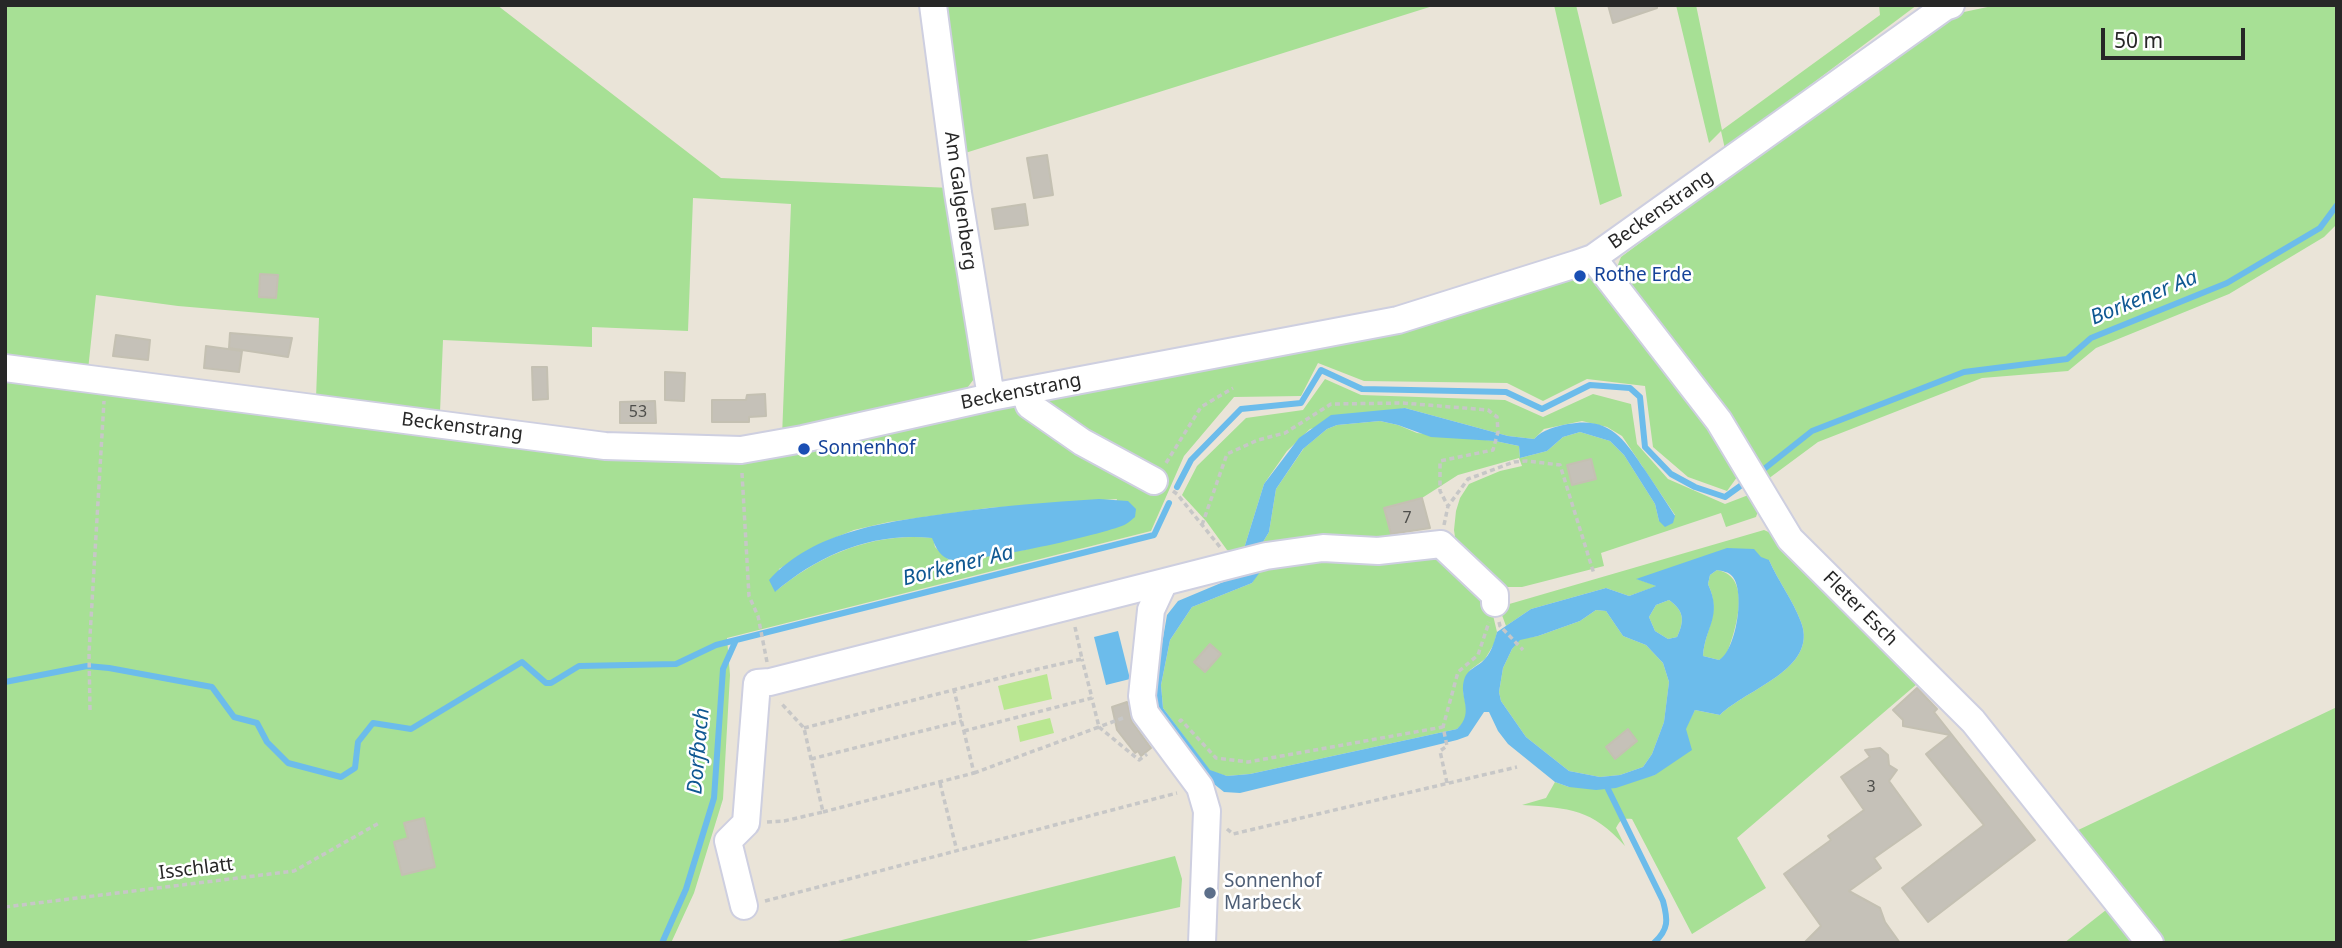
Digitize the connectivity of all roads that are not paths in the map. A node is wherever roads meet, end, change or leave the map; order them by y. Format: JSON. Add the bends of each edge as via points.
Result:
{"nodes":[{"id":1,"x":933,"y":5,"type":"edge"},
{"id":2,"x":1951,"y":5,"type":"edge"},
{"id":3,"x":1593,"y":258,"type":"junction"},
{"id":4,"x":5,"y":368,"type":"edge"},
{"id":5,"x":1026,"y":391,"type":"junction"},
{"id":6,"x":991,"y":397,"type":"junction"},
{"id":7,"x":1154,"y":481,"type":"road end"},
{"id":8,"x":1164,"y":582,"type":"junction"},
{"id":9,"x":1498,"y":615,"type":"road end"},
{"id":10,"x":744,"y":906,"type":"road end"},
{"id":11,"x":1202,"y":943,"type":"edge"},
{"id":12,"x":2150,"y":943,"type":"edge"}],
"edges":[{"from":1,"to":6,"type":"street","name":"Am Galgenberg"},
{"from":2,"to":3,"type":"street","name":"Beckenstrang"},
{"from":3,"to":5,"type":"street","name":"Beckenstrang","via":[[1398,320]]},
{"from":3,"to":12,"type":"street","name":"Fleter Esch","via":[[1718,421],[1790,539],[1973,721]]},
{"from":4,"to":6,"type":"street","name":"Beckenstrang","via":[[605,446],[741,450]]},
{"from":5,"to":6,"type":"street","name":"Beckenstrang"},
{"from":5,"to":7,"type":"street","via":[[1029,405],[1083,442]]},
{"from":8,"to":9,"type":"street","via":[[1323,548],[1378,551],[1441,544],[1495,595]]},
{"from":8,"to":10,"type":"street","via":[[757,683],[746,823],[728,841]]},
{"from":8,"to":11,"type":"street","via":[[1151,610],[1142,696],[1145,713],[1171,732],[1203,799]]}]}
